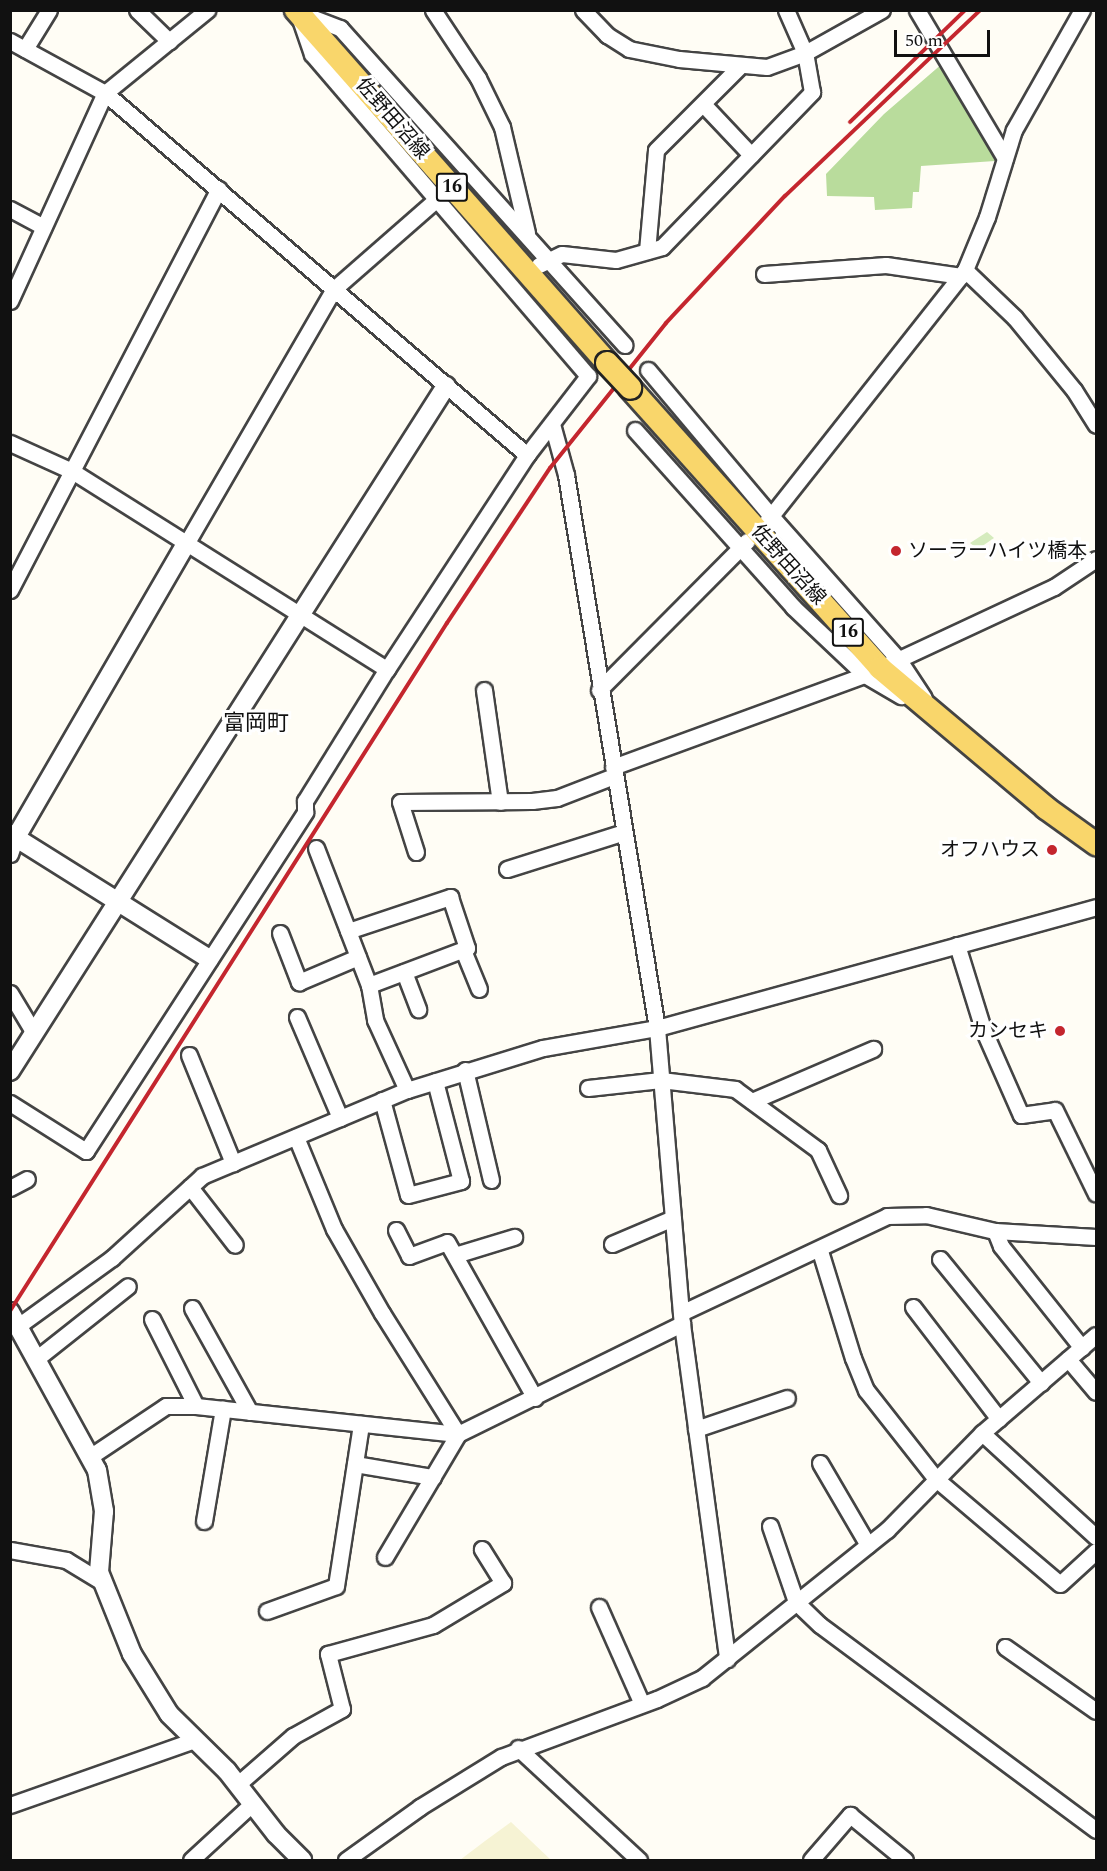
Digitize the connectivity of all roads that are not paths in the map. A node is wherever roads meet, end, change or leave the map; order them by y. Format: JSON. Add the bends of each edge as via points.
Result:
{"nodes":[{"id":1,"x":49,"y":10,"type":"edge"},
{"id":2,"x":137,"y":10,"type":"edge"},
{"id":3,"x":207,"y":10,"type":"edge"},
{"id":4,"x":433,"y":10,"type":"edge"},
{"id":5,"x":584,"y":10,"type":"edge"},
{"id":6,"x":786,"y":10,"type":"edge"},
{"id":7,"x":882,"y":10,"type":"edge"},
{"id":8,"x":917,"y":10,"type":"edge"},
{"id":9,"x":1082,"y":10,"type":"edge"},
{"id":10,"x":297,"y":11,"type":"edge"},
{"id":11,"x":10,"y":41,"type":"edge"},
{"id":12,"x":169,"y":41,"type":"junction"},
{"id":13,"x":25,"y":49,"type":"junction"},
{"id":14,"x":804,"y":53,"type":"junction"},
{"id":15,"x":741,"y":65,"type":"junction"},
{"id":16,"x":105,"y":93,"type":"junction"},
{"id":17,"x":703,"y":104,"type":"junction"},
{"id":18,"x":751,"y":155,"type":"junction"},
{"id":19,"x":1005,"y":158,"type":"junction"},
{"id":20,"x":219,"y":189,"type":"junction"},
{"id":21,"x":438,"y":198,"type":"junction"},
{"id":22,"x":10,"y":209,"type":"edge"},
{"id":23,"x":44,"y":227,"type":"junction"},
{"id":24,"x":527,"y":233,"type":"junction"},
{"id":25,"x":647,"y":251,"type":"junction"},
{"id":26,"x":543,"y":261,"type":"junction"},
{"id":27,"x":963,"y":273,"type":"junction"},
{"id":28,"x":764,"y":274,"type":"dead end"},
{"id":29,"x":334,"y":289,"type":"junction"},
{"id":30,"x":10,"y":301,"type":"edge"},
{"id":31,"x":624,"y":345,"type":"dead end"},
{"id":32,"x":648,"y":370,"type":"dead end"},
{"id":33,"x":446,"y":386,"type":"junction"},
{"id":34,"x":552,"y":424,"type":"junction"},
{"id":35,"x":1096,"y":425,"type":"edge"},
{"id":36,"x":635,"y":430,"type":"dead end"},
{"id":37,"x":10,"y":443,"type":"edge"},
{"id":38,"x":527,"y":455,"type":"junction"},
{"id":39,"x":72,"y":471,"type":"junction"},
{"id":40,"x":769,"y":519,"type":"junction"},
{"id":41,"x":186,"y":544,"type":"junction"},
{"id":42,"x":744,"y":544,"type":"junction"},
{"id":43,"x":1096,"y":559,"type":"edge"},
{"id":44,"x":10,"y":590,"type":"edge"},
{"id":45,"x":300,"y":615,"type":"junction"},
{"id":46,"x":881,"y":667,"type":"junction"},
{"id":47,"x":387,"y":669,"type":"junction"},
{"id":48,"x":484,"y":690,"type":"dead end"},
{"id":49,"x":599,"y":690,"type":"junction"},
{"id":50,"x":613,"y":772,"type":"junction"},
{"id":51,"x":500,"y":802,"type":"junction"},
{"id":52,"x":624,"y":832,"type":"junction"},
{"id":53,"x":12,"y":842,"type":"edge"},
{"id":54,"x":1096,"y":844,"type":"edge"},
{"id":55,"x":316,"y":848,"type":"dead end"},
{"id":56,"x":416,"y":852,"type":"dead end"},
{"id":57,"x":507,"y":869,"type":"dead end"},
{"id":58,"x":118,"y":901,"type":"junction"},
{"id":59,"x":1096,"y":908,"type":"edge"},
{"id":60,"x":348,"y":931,"type":"junction"},
{"id":61,"x":280,"y":933,"type":"dead end"},
{"id":62,"x":957,"y":945,"type":"junction"},
{"id":63,"x":463,"y":950,"type":"junction"},
{"id":64,"x":358,"y":957,"type":"junction"},
{"id":65,"x":209,"y":959,"type":"junction"},
{"id":66,"x":404,"y":972,"type":"junction"},
{"id":67,"x":369,"y":985,"type":"junction"},
{"id":68,"x":479,"y":989,"type":"dead end"},
{"id":69,"x":10,"y":993,"type":"edge"},
{"id":70,"x":418,"y":1009,"type":"dead end"},
{"id":71,"x":297,"y":1017,"type":"dead end"},
{"id":72,"x":657,"y":1028,"type":"junction"},
{"id":73,"x":34,"y":1033,"type":"junction"},
{"id":74,"x":873,"y":1049,"type":"dead end"},
{"id":75,"x":189,"y":1054,"type":"dead end"},
{"id":76,"x":465,"y":1070,"type":"junction"},
{"id":77,"x":10,"y":1071,"type":"edge"},
{"id":78,"x":661,"y":1080,"type":"junction"},
{"id":79,"x":435,"y":1081,"type":"junction"},
{"id":80,"x":588,"y":1088,"type":"dead end"},
{"id":81,"x":407,"y":1090,"type":"junction"},
{"id":82,"x":382,"y":1100,"type":"junction"},
{"id":83,"x":752,"y":1101,"type":"junction"},
{"id":84,"x":10,"y":1103,"type":"edge"},
{"id":85,"x":340,"y":1118,"type":"junction"},
{"id":86,"x":296,"y":1137,"type":"junction"},
{"id":87,"x":233,"y":1163,"type":"junction"},
{"id":88,"x":27,"y":1179,"type":"dead end"},
{"id":89,"x":492,"y":1180,"type":"dead end"},
{"id":90,"x":190,"y":1187,"type":"junction"},
{"id":91,"x":10,"y":1188,"type":"edge"},
{"id":92,"x":1096,"y":1194,"type":"edge"},
{"id":93,"x":839,"y":1195,"type":"dead end"},
{"id":94,"x":673,"y":1218,"type":"junction"},
{"id":95,"x":396,"y":1230,"type":"dead end"},
{"id":96,"x":995,"y":1231,"type":"junction"},
{"id":97,"x":514,"y":1237,"type":"dead end"},
{"id":98,"x":1096,"y":1237,"type":"edge"},
{"id":99,"x":612,"y":1244,"type":"dead end"},
{"id":100,"x":235,"y":1245,"type":"dead end"},
{"id":101,"x":820,"y":1251,"type":"junction"},
{"id":102,"x":455,"y":1255,"type":"junction"},
{"id":103,"x":940,"y":1259,"type":"dead end"},
{"id":104,"x":128,"y":1286,"type":"dead end"},
{"id":105,"x":913,"y":1307,"type":"dead end"},
{"id":106,"x":192,"y":1308,"type":"dead end"},
{"id":107,"x":14,"y":1319,"type":"edge"},
{"id":108,"x":152,"y":1319,"type":"dead end"},
{"id":109,"x":681,"y":1319,"type":"junction"},
{"id":110,"x":1096,"y":1335,"type":"edge"},
{"id":111,"x":1082,"y":1348,"type":"junction"},
{"id":112,"x":36,"y":1359,"type":"junction"},
{"id":113,"x":1068,"y":1359,"type":"junction"},
{"id":114,"x":1041,"y":1383,"type":"junction"},
{"id":115,"x":1096,"y":1392,"type":"edge"},
{"id":116,"x":535,"y":1398,"type":"junction"},
{"id":117,"x":787,"y":1398,"type":"dead end"},
{"id":118,"x":196,"y":1406,"type":"junction"},
{"id":119,"x":223,"y":1409,"type":"junction"},
{"id":120,"x":250,"y":1412,"type":"junction"},
{"id":121,"x":999,"y":1419,"type":"junction"},
{"id":122,"x":361,"y":1424,"type":"junction"},
{"id":123,"x":696,"y":1429,"type":"junction"},
{"id":124,"x":982,"y":1433,"type":"junction"},
{"id":125,"x":458,"y":1434,"type":"junction"},
{"id":126,"x":91,"y":1456,"type":"junction"},
{"id":127,"x":355,"y":1464,"type":"junction"},
{"id":128,"x":820,"y":1464,"type":"dead end"},
{"id":129,"x":433,"y":1477,"type":"junction"},
{"id":130,"x":936,"y":1479,"type":"junction"},
{"id":131,"x":204,"y":1521,"type":"dead end"},
{"id":132,"x":770,"y":1526,"type":"dead end"},
{"id":133,"x":1096,"y":1537,"type":"edge"},
{"id":134,"x":868,"y":1545,"type":"junction"},
{"id":135,"x":482,"y":1549,"type":"dead end"},
{"id":136,"x":10,"y":1551,"type":"edge"},
{"id":137,"x":1096,"y":1551,"type":"edge"},
{"id":138,"x":385,"y":1557,"type":"dead end"},
{"id":139,"x":102,"y":1582,"type":"junction"},
{"id":140,"x":796,"y":1602,"type":"junction"},
{"id":141,"x":599,"y":1607,"type":"dead end"},
{"id":142,"x":267,"y":1611,"type":"dead end"},
{"id":143,"x":1005,"y":1647,"type":"dead end"},
{"id":144,"x":727,"y":1659,"type":"junction"},
{"id":145,"x":642,"y":1704,"type":"junction"},
{"id":146,"x":1096,"y":1711,"type":"edge"},
{"id":147,"x":195,"y":1740,"type":"junction"},
{"id":148,"x":518,"y":1748,"type":"junction"},
{"id":149,"x":238,"y":1784,"type":"junction"},
{"id":150,"x":252,"y":1804,"type":"junction"},
{"id":151,"x":10,"y":1805,"type":"edge"},
{"id":152,"x":1096,"y":1830,"type":"edge"},
{"id":153,"x":191,"y":1860,"type":"edge"},
{"id":154,"x":302,"y":1860,"type":"edge"},
{"id":155,"x":346,"y":1860,"type":"edge"},
{"id":156,"x":639,"y":1860,"type":"edge"},
{"id":157,"x":811,"y":1860,"type":"edge"},
{"id":158,"x":905,"y":1860,"type":"edge"}],
"edges":[{"from":1,"to":13,"type":"street"},
{"from":2,"to":12,"type":"street"},
{"from":3,"to":12,"type":"street"},
{"from":4,"to":24,"type":"street","via":[[477,78],[502,127]]},
{"from":5,"to":15,"type":"street","via":[[608,35],[629,49]]},
{"from":6,"to":14,"type":"street"},
{"from":7,"to":14,"type":"street"},
{"from":8,"to":19,"type":"street"},
{"from":9,"to":19,"type":"street","via":[[1014,130]]},
{"from":10,"to":21,"type":"street","via":[[312,54]]},
{"from":10,"to":24,"type":"street","via":[[340,28]]},
{"from":10,"to":46,"type":"main road","name":"佐野田沼線","number":"16","bridge":true},
{"from":11,"to":13,"type":"street"},
{"from":12,"to":16,"type":"street"},
{"from":13,"to":16,"type":"street"},
{"from":14,"to":15,"type":"street","via":[[767,67]]},
{"from":14,"to":18,"type":"street","via":[[812,92]]},
{"from":15,"to":17,"type":"street"},
{"from":16,"to":20,"type":"street"},
{"from":16,"to":23,"type":"street"},
{"from":17,"to":18,"type":"street"},
{"from":17,"to":25,"type":"street","via":[[656,150]]},
{"from":18,"to":25,"type":"street","via":[[662,247]]},
{"from":19,"to":27,"type":"street"},
{"from":20,"to":29,"type":"street"},
{"from":20,"to":39,"type":"street"},
{"from":21,"to":29,"type":"street"},
{"from":21,"to":34,"type":"street","via":[[588,376]]},
{"from":22,"to":23,"type":"street"},
{"from":23,"to":30,"type":"street"},
{"from":24,"to":26,"type":"street"},
{"from":25,"to":26,"type":"street","via":[[616,260],[562,254]]},
{"from":26,"to":31,"type":"street"},
{"from":27,"to":28,"type":"street","via":[[886,265]]},
{"from":27,"to":35,"type":"street","via":[[1015,318],[1074,390]]},
{"from":27,"to":40,"type":"street"},
{"from":29,"to":33,"type":"street"},
{"from":29,"to":41,"type":"street"},
{"from":32,"to":40,"type":"street"},
{"from":33,"to":38,"type":"street"},
{"from":33,"to":45,"type":"street"},
{"from":34,"to":38,"type":"street"},
{"from":34,"to":49,"type":"street","via":[[566,475]]},
{"from":36,"to":42,"type":"street"},
{"from":37,"to":39,"type":"street"},
{"from":38,"to":47,"type":"street"},
{"from":39,"to":41,"type":"street"},
{"from":39,"to":44,"type":"street"},
{"from":40,"to":46,"type":"street"},
{"from":41,"to":45,"type":"street"},
{"from":41,"to":53,"type":"street"},
{"from":42,"to":46,"type":"street","via":[[793,607]]},
{"from":42,"to":49,"type":"street"},
{"from":43,"to":46,"type":"street","via":[[1054,587]]},
{"from":45,"to":47,"type":"street"},
{"from":45,"to":58,"type":"street"},
{"from":46,"to":50,"type":"street"},
{"from":46,"to":54,"type":"main road","name":"佐野田沼線","number":"16","via":[[1046,808]]},
{"from":47,"to":65,"type":"street","via":[[305,801],[305,812]]},
{"from":48,"to":51,"type":"street"},
{"from":49,"to":50,"type":"street"},
{"from":50,"to":51,"type":"street","via":[[557,798]]},
{"from":50,"to":52,"type":"street"},
{"from":51,"to":56,"type":"street","via":[[399,802]]},
{"from":52,"to":57,"type":"street"},
{"from":52,"to":72,"type":"street"},
{"from":53,"to":58,"type":"street"},
{"from":55,"to":60,"type":"street"},
{"from":58,"to":65,"type":"street"},
{"from":58,"to":73,"type":"street"},
{"from":59,"to":62,"type":"street"},
{"from":60,"to":63,"type":"street","via":[[450,897],[467,948]]},
{"from":60,"to":64,"type":"street"},
{"from":61,"to":64,"type":"street","via":[[299,982]]},
{"from":62,"to":72,"type":"street"},
{"from":62,"to":92,"type":"street","via":[[983,1029],[1021,1114],[1055,1110]]},
{"from":63,"to":66,"type":"street"},
{"from":63,"to":68,"type":"street"},
{"from":64,"to":67,"type":"street"},
{"from":65,"to":84,"type":"street","via":[[86,1151]]},
{"from":66,"to":67,"type":"street"},
{"from":66,"to":70,"type":"street"},
{"from":67,"to":81,"type":"street","via":[[375,1020]]},
{"from":69,"to":73,"type":"street"},
{"from":71,"to":85,"type":"street"},
{"from":72,"to":76,"type":"street","via":[[543,1048]]},
{"from":72,"to":78,"type":"street"},
{"from":73,"to":77,"type":"street"},
{"from":74,"to":83,"type":"street"},
{"from":75,"to":87,"type":"street"},
{"from":76,"to":79,"type":"street"},
{"from":76,"to":89,"type":"street"},
{"from":78,"to":80,"type":"street"},
{"from":78,"to":83,"type":"street","via":[[735,1089]]},
{"from":78,"to":94,"type":"street"},
{"from":79,"to":81,"type":"street"},
{"from":79,"to":82,"type":"street","via":[[461,1181],[408,1195]]},
{"from":81,"to":82,"type":"street"},
{"from":82,"to":85,"type":"street"},
{"from":83,"to":93,"type":"street","via":[[818,1150]]},
{"from":85,"to":86,"type":"street"},
{"from":86,"to":87,"type":"street"},
{"from":86,"to":125,"type":"street","via":[[334,1229]]},
{"from":87,"to":90,"type":"street","via":[[202,1176]]},
{"from":88,"to":91,"type":"street"},
{"from":90,"to":100,"type":"street"},
{"from":90,"to":107,"type":"street","via":[[112,1258]]},
{"from":94,"to":99,"type":"street"},
{"from":94,"to":109,"type":"street"},
{"from":95,"to":102,"type":"street","via":[[409,1256],[447,1242]]},
{"from":96,"to":98,"type":"street"},
{"from":96,"to":101,"type":"street","via":[[926,1215],[887,1216]]},
{"from":96,"to":111,"type":"street","via":[[1001,1246]]},
{"from":97,"to":102,"type":"street"},
{"from":101,"to":109,"type":"street"},
{"from":101,"to":130,"type":"street","via":[[866,1390]]},
{"from":102,"to":116,"type":"street"},
{"from":103,"to":114,"type":"street"},
{"from":104,"to":112,"type":"street"},
{"from":105,"to":121,"type":"street"},
{"from":106,"to":120,"type":"street"},
{"from":107,"to":112,"type":"street"},
{"from":108,"to":118,"type":"street"},
{"from":109,"to":116,"type":"street"},
{"from":109,"to":123,"type":"street"},
{"from":110,"to":111,"type":"street"},
{"from":111,"to":113,"type":"street"},
{"from":112,"to":126,"type":"street"},
{"from":113,"to":114,"type":"street"},
{"from":113,"to":115,"type":"street"},
{"from":114,"to":121,"type":"street"},
{"from":116,"to":125,"type":"street"},
{"from":117,"to":123,"type":"street"},
{"from":118,"to":119,"type":"street"},
{"from":118,"to":126,"type":"street","via":[[166,1406]]},
{"from":119,"to":120,"type":"street"},
{"from":119,"to":131,"type":"street"},
{"from":120,"to":122,"type":"street"},
{"from":121,"to":124,"type":"street"},
{"from":122,"to":125,"type":"street"},
{"from":122,"to":127,"type":"street"},
{"from":123,"to":144,"type":"street"},
{"from":124,"to":130,"type":"street"},
{"from":124,"to":133,"type":"street"},
{"from":125,"to":129,"type":"street"},
{"from":126,"to":139,"type":"street","via":[[103,1490]]},
{"from":127,"to":129,"type":"street"},
{"from":127,"to":142,"type":"street","via":[[334,1590]]},
{"from":128,"to":134,"type":"street"},
{"from":129,"to":138,"type":"street"},
{"from":130,"to":134,"type":"street"},
{"from":130,"to":137,"type":"street","via":[[1060,1584]]},
{"from":132,"to":140,"type":"street"},
{"from":134,"to":140,"type":"street"},
{"from":135,"to":149,"type":"street","via":[[503,1583],[433,1625],[328,1654],[342,1709],[293,1736]]},
{"from":136,"to":139,"type":"street","via":[[66,1560]]},
{"from":139,"to":147,"type":"street","via":[[132,1654],[169,1714]]},
{"from":140,"to":144,"type":"street"},
{"from":140,"to":152,"type":"street","via":[[820,1625]]},
{"from":141,"to":145,"type":"street"},
{"from":143,"to":146,"type":"street"},
{"from":144,"to":145,"type":"street","via":[[702,1678]]},
{"from":145,"to":148,"type":"street"},
{"from":147,"to":149,"type":"street"},
{"from":147,"to":151,"type":"street"},
{"from":148,"to":155,"type":"street","via":[[420,1807]]},
{"from":148,"to":156,"type":"street"},
{"from":149,"to":150,"type":"street"},
{"from":150,"to":153,"type":"street"},
{"from":150,"to":154,"type":"street"},
{"from":157,"to":158,"type":"street","via":[[850,1815]]}]}
